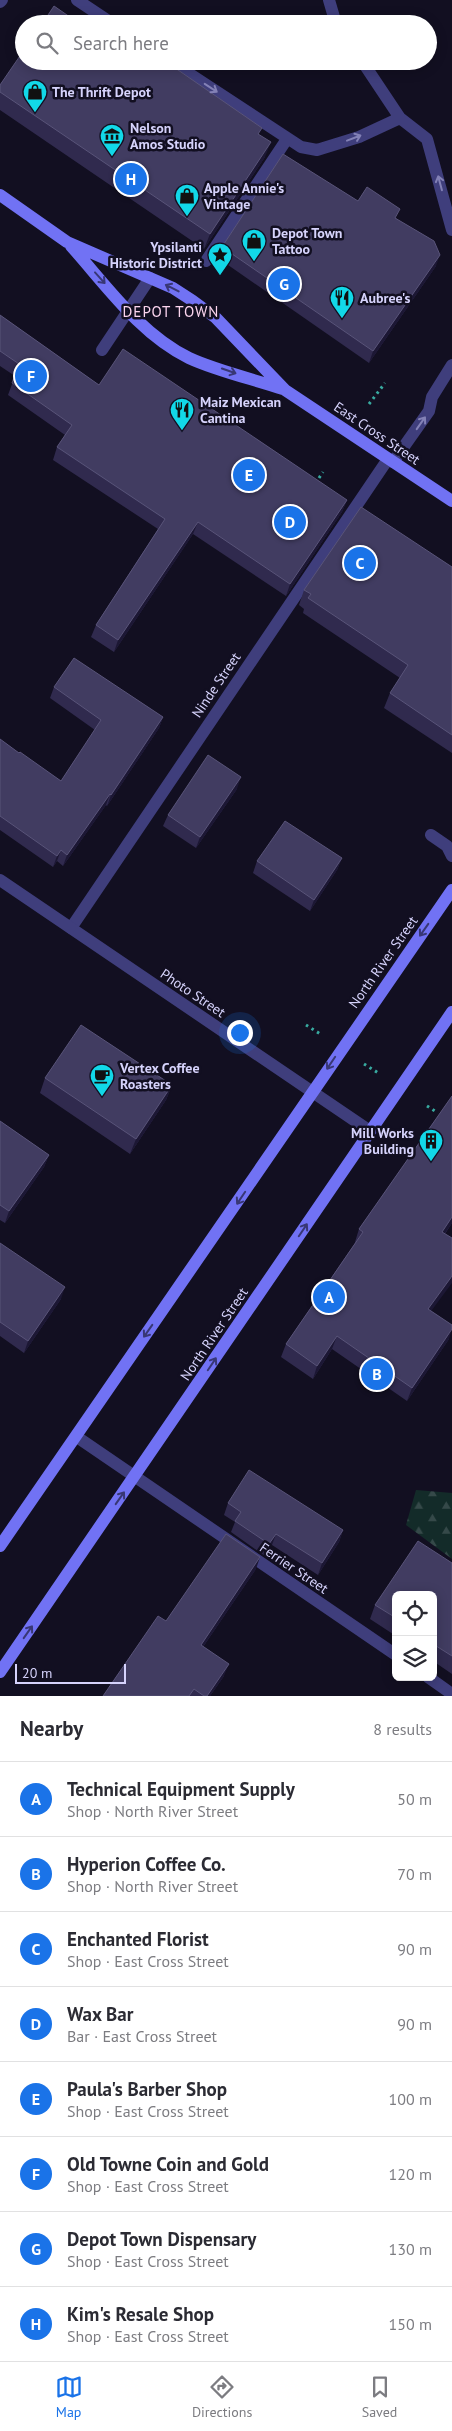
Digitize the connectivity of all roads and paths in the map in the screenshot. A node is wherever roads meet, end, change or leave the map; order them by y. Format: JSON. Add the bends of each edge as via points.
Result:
{"nodes":[{"id":1,"x":78,"y":0,"type":"edge"},
{"id":2,"x":330,"y":0,"type":"edge"},
{"id":3,"x":100,"y":15,"type":"edge"},
{"id":4,"x":334,"y":15,"type":"edge"},
{"id":5,"x":184,"y":70,"type":"edge"},
{"id":6,"x":368,"y":70,"type":"edge"},
{"id":7,"x":400,"y":118,"type":"junction"},
{"id":8,"x":287,"y":139,"type":"junction"},
{"id":9,"x":0,"y":195,"type":"edge"},
{"id":10,"x":452,"y":230,"type":"edge"},
{"id":11,"x":68,"y":242,"type":"junction"},
{"id":12,"x":206,"y":261,"type":"dead end"},
{"id":13,"x":150,"y":278,"type":"junction"},
{"id":14,"x":129,"y":310,"type":"junction"},
{"id":15,"x":102,"y":350,"type":"dead end"},
{"id":16,"x":452,"y":365,"type":"edge"},
{"id":17,"x":385,"y":383,"type":"dead end"},
{"id":18,"x":285,"y":390,"type":"junction"},
{"id":19,"x":369,"y":404,"type":"dead end"},
{"id":20,"x":390,"y":461,"type":"junction"},
{"id":21,"x":323,"y":472,"type":"dead end"},
{"id":22,"x":319,"y":478,"type":"dead end"},
{"id":23,"x":452,"y":501,"type":"edge"},
{"id":24,"x":432,"y":834,"type":"dead end"},
{"id":25,"x":452,"y":856,"type":"edge"},
{"id":26,"x":0,"y":880,"type":"edge"},
{"id":27,"x":452,"y":890,"type":"edge"},
{"id":28,"x":71,"y":928,"type":"junction"},
{"id":29,"x":452,"y":1012,"type":"edge"},
{"id":30,"x":306,"y":1025,"type":"dead end"},
{"id":31,"x":327,"y":1038,"type":"dead end"},
{"id":32,"x":362,"y":1062,"type":"dead end"},
{"id":33,"x":380,"y":1075,"type":"dead end"},
{"id":34,"x":312,"y":1092,"type":"junction"},
{"id":35,"x":427,"y":1106,"type":"dead end"},
{"id":36,"x":438,"y":1113,"type":"edge"},
{"id":37,"x":370,"y":1132,"type":"junction"},
{"id":38,"x":77,"y":1437,"type":"junction"},
{"id":39,"x":134,"y":1478,"type":"junction"},
{"id":40,"x":0,"y":1546,"type":"edge"},
{"id":41,"x":392,"y":1652,"type":"edge"},
{"id":42,"x":0,"y":1672,"type":"edge"},
{"id":43,"x":434,"y":1681,"type":"edge"},
{"id":44,"x":452,"y":1694,"type":"edge"}],
"edges":[{"from":1,"to":3,"type":"street"},
{"from":2,"to":4,"type":"street"},
{"from":5,"to":8,"type":"street","one_way":true},
{"from":6,"to":7,"type":"street"},
{"from":8,"to":7,"type":"street","one_way":true,"via":[[317,150]]},
{"from":10,"to":7,"type":"street","one_way":true,"via":[[427,139]]},
{"from":8,"to":12,"type":"street"},
{"from":9,"to":11,"type":"street","name":"East Cross Street"},
{"from":11,"to":13,"type":"street","name":"East Cross Street"},
{"from":11,"to":14,"type":"street","name":"East Cross Street","one_way":true},
{"from":13,"to":14,"type":"street"},
{"from":18,"to":13,"type":"street","name":"East Cross Street","one_way":true,"via":[[216,318],[173,288]]},
{"from":14,"to":15,"type":"street"},
{"from":14,"to":18,"type":"street","name":"East Cross Street","one_way":true,"via":[[146,328],[189,358]]},
{"from":20,"to":16,"type":"street","name":"Ninde Street","one_way":true,"via":[[429,411],[432,397]]},
{"from":17,"to":19,"type":"path"},
{"from":18,"to":20,"type":"street","name":"East Cross Street"},
{"from":20,"to":23,"type":"street","name":"East Cross Street"},
{"from":20,"to":28,"type":"street","name":"Ninde Street"},
{"from":21,"to":22,"type":"path"},
{"from":24,"to":25,"type":"street"},
{"from":26,"to":28,"type":"street","name":"Photo Street"},
{"from":27,"to":34,"type":"street","name":"North River Street","one_way":true},
{"from":28,"to":34,"type":"street","name":"Photo Street"},
{"from":29,"to":37,"type":"street","name":"North River Street"},
{"from":30,"to":31,"type":"path"},
{"from":32,"to":33,"type":"path"},
{"from":34,"to":37,"type":"street","name":"Photo Street"},
{"from":34,"to":38,"type":"street","name":"North River Street","one_way":true},
{"from":35,"to":36,"type":"path"},
{"from":39,"to":37,"type":"street","name":"North River Street","one_way":true},
{"from":38,"to":39,"type":"street","name":"Ferrier Street"},
{"from":38,"to":40,"type":"street","name":"North River Street"},
{"from":39,"to":41,"type":"street","name":"Ferrier Street"},
{"from":42,"to":39,"type":"street","name":"North River Street","one_way":true},
{"from":43,"to":44,"type":"street"}]}
